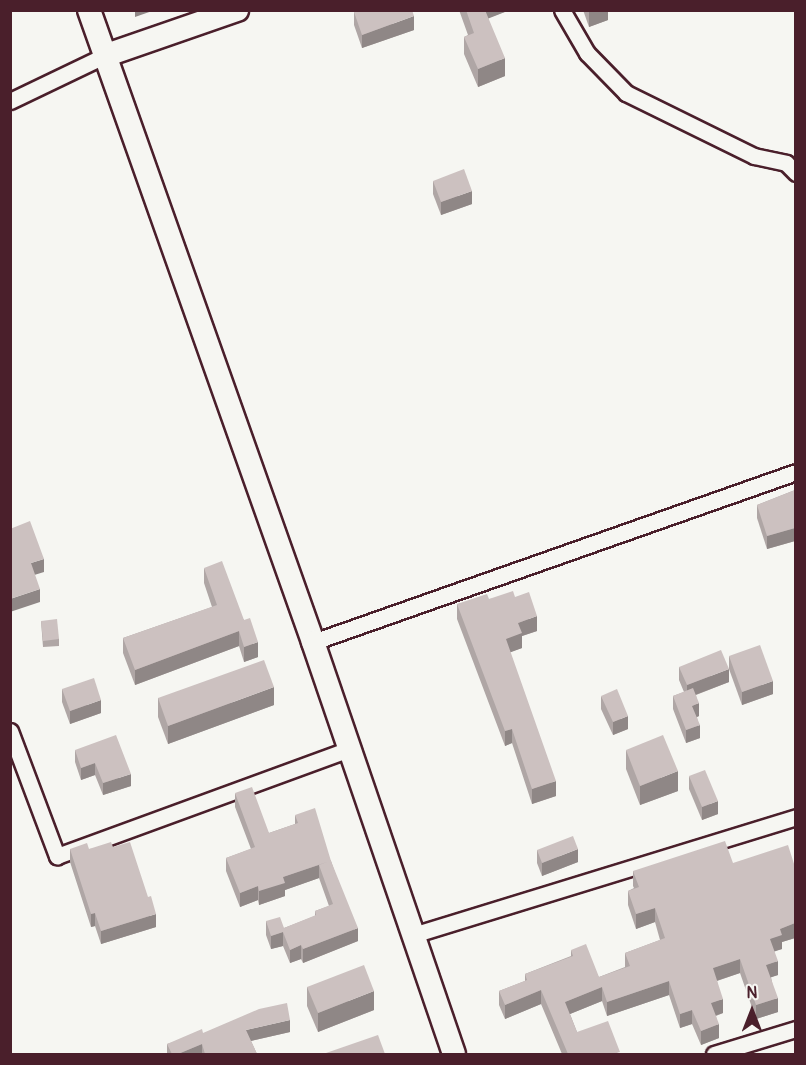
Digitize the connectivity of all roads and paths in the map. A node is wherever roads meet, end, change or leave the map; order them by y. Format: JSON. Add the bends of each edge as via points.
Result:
{"nodes":[{"id":1,"x":89,"y":10,"type":"edge"},
{"id":2,"x":237,"y":10,"type":"edge"},
{"id":3,"x":562,"y":10,"type":"edge"},
{"id":4,"x":104,"y":56,"type":"junction"},
{"id":5,"x":10,"y":101,"type":"edge"},
{"id":6,"x":795,"y":173,"type":"edge"},
{"id":7,"x":795,"y":472,"type":"edge"},
{"id":8,"x":313,"y":642,"type":"junction"},
{"id":9,"x":10,"y":731,"type":"edge"},
{"id":10,"x":350,"y":749,"type":"junction"},
{"id":11,"x":795,"y":817,"type":"edge"},
{"id":12,"x":413,"y":935,"type":"junction"},
{"id":13,"x":795,"y":1029,"type":"edge"},
{"id":14,"x":454,"y":1054,"type":"edge"},
{"id":15,"x":714,"y":1054,"type":"edge"}],
"edges":[{"from":1,"to":4,"type":"street"},
{"from":2,"to":4,"type":"street"},
{"from":3,"to":6,"type":"street","via":[[587,52],[626,93],[754,156],[786,164]]},
{"from":4,"to":5,"type":"street"},
{"from":4,"to":8,"type":"street"},
{"from":7,"to":8,"type":"street"},
{"from":8,"to":10,"type":"street"},
{"from":9,"to":10,"type":"street","via":[[57,856]]},
{"from":10,"to":12,"type":"street"},
{"from":11,"to":12,"type":"street"},
{"from":12,"to":14,"type":"street"},
{"from":13,"to":15,"type":"street"}]}
